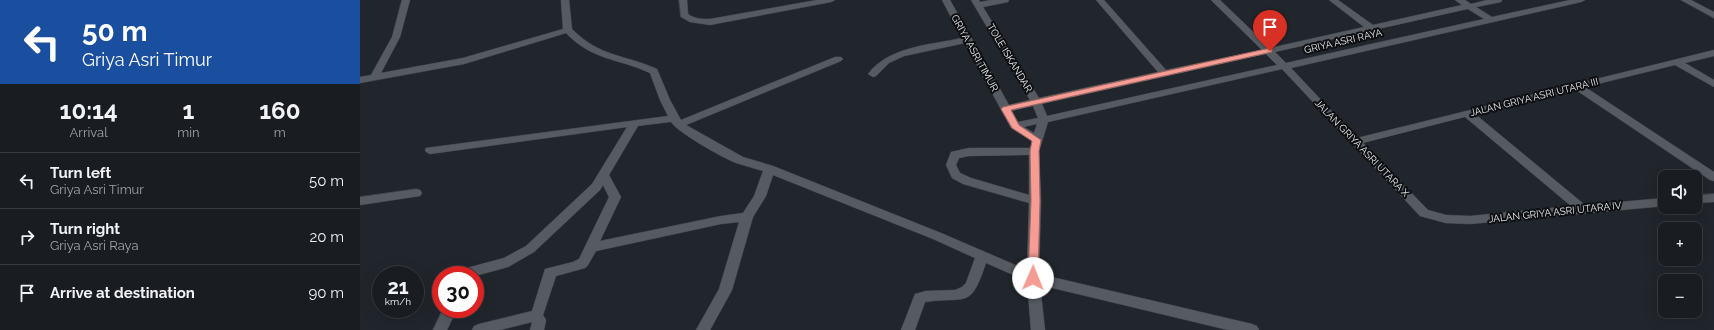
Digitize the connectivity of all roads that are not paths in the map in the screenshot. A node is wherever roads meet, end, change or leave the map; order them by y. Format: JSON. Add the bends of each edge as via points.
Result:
{"nodes":[{"id":1,"x":406,"y":0,"type":"edge"},
{"id":2,"x":565,"y":0,"type":"edge"},
{"id":3,"x":683,"y":0,"type":"edge"},
{"id":4,"x":831,"y":0,"type":"edge"},
{"id":5,"x":946,"y":0,"type":"edge"},
{"id":6,"x":1005,"y":0,"type":"edge"},
{"id":7,"x":1100,"y":0,"type":"edge"},
{"id":8,"x":1215,"y":0,"type":"edge"},
{"id":9,"x":1333,"y":0,"type":"edge"},
{"id":10,"x":1459,"y":0,"type":"edge"},
{"id":11,"x":1498,"y":0,"type":"edge"},
{"id":12,"x":1581,"y":0,"type":"edge"},
{"id":13,"x":1685,"y":0,"type":"edge"},
{"id":14,"x":977,"y":2,"type":"edge"},
{"id":15,"x":1469,"y":6,"type":"junction"},
{"id":16,"x":1714,"y":15,"type":"edge"},
{"id":17,"x":1491,"y":20,"type":"junction"},
{"id":18,"x":1370,"y":28,"type":"junction"},
{"id":19,"x":568,"y":30,"type":"junction"},
{"id":20,"x":967,"y":40,"type":"junction"},
{"id":21,"x":1270,"y":51,"type":"junction"},
{"id":22,"x":1714,"y":53,"type":"edge"},
{"id":23,"x":838,"y":59,"type":"dead end"},
{"id":24,"x":1678,"y":63,"type":"junction"},
{"id":25,"x":1284,"y":66,"type":"junction"},
{"id":26,"x":873,"y":74,"type":"dead end"},
{"id":27,"x":1164,"y":74,"type":"junction"},
{"id":28,"x":374,"y":78,"type":"junction"},
{"id":29,"x":360,"y":80,"type":"edge"},
{"id":30,"x":1714,"y":84,"type":"edge"},
{"id":31,"x":1577,"y":86,"type":"junction"},
{"id":32,"x":1036,"y":102,"type":"junction"},
{"id":33,"x":1006,"y":109,"type":"junction"},
{"id":34,"x":1467,"y":113,"type":"junction"},
{"id":35,"x":1044,"y":119,"type":"junction"},
{"id":36,"x":676,"y":121,"type":"junction"},
{"id":37,"x":636,"y":123,"type":"junction"},
{"id":38,"x":1015,"y":126,"type":"junction"},
{"id":39,"x":1355,"y":142,"type":"junction"},
{"id":40,"x":1036,"y":145,"type":"junction"},
{"id":41,"x":430,"y":150,"type":"dead end"},
{"id":42,"x":769,"y":169,"type":"junction"},
{"id":43,"x":604,"y":176,"type":"junction"},
{"id":44,"x":1714,"y":177,"type":"edge"},
{"id":45,"x":416,"y":193,"type":"dead end"},
{"id":46,"x":1714,"y":198,"type":"edge"},
{"id":47,"x":1702,"y":199,"type":"edge"},
{"id":48,"x":360,"y":201,"type":"edge"},
{"id":49,"x":1035,"y":201,"type":"junction"},
{"id":50,"x":1658,"y":203,"type":"edge"},
{"id":51,"x":1582,"y":209,"type":"junction"},
{"id":52,"x":747,"y":217,"type":"junction"},
{"id":53,"x":1446,"y":219,"type":"joint"},
{"id":54,"x":592,"y":247,"type":"junction"},
{"id":55,"x":982,"y":256,"type":"junction"},
{"id":56,"x":484,"y":269,"type":"edge"},
{"id":57,"x":1033,"y":278,"type":"junction"},
{"id":58,"x":536,"y":315,"type":"junction"},
{"id":59,"x":446,"y":318,"type":"edge"},
{"id":60,"x":440,"y":330,"type":"edge"},
{"id":61,"x":479,"y":330,"type":"edge"},
{"id":62,"x":537,"y":330,"type":"edge"},
{"id":63,"x":703,"y":330,"type":"edge"},
{"id":64,"x":908,"y":330,"type":"edge"},
{"id":65,"x":1038,"y":330,"type":"edge"},
{"id":66,"x":1252,"y":330,"type":"edge"}],
"edges":[{"from":1,"to":28,"type":"street","via":[[396,37]]},
{"from":2,"to":19,"type":"street"},
{"from":3,"to":4,"type":"street","via":[[684,15],[697,22],[710,22]]},
{"from":5,"to":20,"type":"street","name":"GRIYA ASRI TIMUR"},
{"from":6,"to":14,"type":"street"},
{"from":7,"to":27,"type":"street"},
{"from":8,"to":21,"type":"street","name":"JALAN GRIYA ASRI UTARA X"},
{"from":9,"to":18,"type":"street"},
{"from":10,"to":15,"type":"street"},
{"from":11,"to":15,"type":"street","name":"GRIYA ASRI RAYA"},
{"from":12,"to":17,"type":"street","name":"GRIYA ASRI RAYA"},
{"from":13,"to":16,"type":"street"},
{"from":14,"to":32,"type":"street","name":"TOLE ISKANDAR"},
{"from":15,"to":17,"type":"street"},
{"from":15,"to":18,"type":"street","name":"GRIYA ASRI RAYA"},
{"from":17,"to":25,"type":"street","name":"GRIYA ASRI RAYA"},
{"from":18,"to":21,"type":"street","name":"GRIYA ASRI RAYA"},
{"from":19,"to":28,"type":"street","via":[[464,61]]},
{"from":19,"to":36,"type":"street","via":[[587,47],[641,64],[654,71]]},
{"from":20,"to":26,"type":"street","via":[[901,54],[886,61]]},
{"from":20,"to":33,"type":"street","name":"GRIYA ASRI TIMUR"},
{"from":21,"to":25,"type":"street","name":"JALAN GRIYA ASRI UTARA X"},
{"from":21,"to":27,"type":"street","name":"GRIYA ASRI RAYA"},
{"from":22,"to":24,"type":"street","name":"JALAN GRIYA ASRI UTARA III"},
{"from":23,"to":36,"type":"street"},
{"from":24,"to":30,"type":"street"},
{"from":24,"to":31,"type":"street","name":"JALAN GRIYA ASRI UTARA III"},
{"from":25,"to":35,"type":"street","name":"GRIYA ASRI RAYA"},
{"from":25,"to":39,"type":"street","name":"JALAN GRIYA ASRI UTARA X"},
{"from":27,"to":32,"type":"street","name":"GRIYA ASRI RAYA"},
{"from":28,"to":29,"type":"street"},
{"from":31,"to":34,"type":"street","name":"JALAN GRIYA ASRI UTARA III"},
{"from":31,"to":44,"type":"street"},
{"from":32,"to":33,"type":"street","name":"GRIYA ASRI RAYA"},
{"from":32,"to":35,"type":"street","name":"TOLE ISKANDAR"},
{"from":33,"to":38,"type":"street","name":"GRIYA ASRI TIMUR"},
{"from":34,"to":39,"type":"street","name":"JALAN GRIYA ASRI UTARA III"},
{"from":34,"to":51,"type":"street"},
{"from":35,"to":38,"type":"street","name":"GRIYA ASRI RAYA"},
{"from":35,"to":40,"type":"street"},
{"from":36,"to":37,"type":"street"},
{"from":36,"to":42,"type":"street","via":[[692,134],[739,160]]},
{"from":37,"to":41,"type":"street"},
{"from":37,"to":43,"type":"street"},
{"from":38,"to":40,"type":"street","name":"GRIYA ASRI TIMUR"},
{"from":39,"to":53,"type":"street","name":"JALAN GRIYA ASRI UTARA X","via":[[1424,213]]},
{"from":40,"to":49,"type":"street"},
{"from":40,"to":49,"type":"street","via":[[955,155],[951,165],[956,175],[967,182]]},
{"from":42,"to":52,"type":"street","via":[[760,196]]},
{"from":42,"to":55,"type":"street"},
{"from":43,"to":54,"type":"street","via":[[615,197]]},
{"from":43,"to":56,"type":"street","via":[[596,187],[530,249],[508,262]]},
{"from":45,"to":48,"type":"street"},
{"from":46,"to":47,"type":"street"},
{"from":49,"to":57,"type":"street"},
{"from":50,"to":51,"type":"street","name":"JALAN GRIYA ASRI UTARA IV"},
{"from":51,"to":53,"type":"street","name":"JALAN GRIYA ASRI UTARA IV","via":[[1470,220]]},
{"from":52,"to":54,"type":"street"},
{"from":52,"to":63,"type":"street","via":[[725,290]]},
{"from":54,"to":58,"type":"street","via":[[580,265],[550,273]]},
{"from":55,"to":57,"type":"street"},
{"from":55,"to":64,"type":"street","via":[[970,288],[962,294],[920,298]]},
{"from":57,"to":65,"type":"street"},
{"from":57,"to":66,"type":"street"},
{"from":58,"to":61,"type":"street"},
{"from":58,"to":62,"type":"street","via":[[539,320]]},
{"from":59,"to":60,"type":"street"}]}
